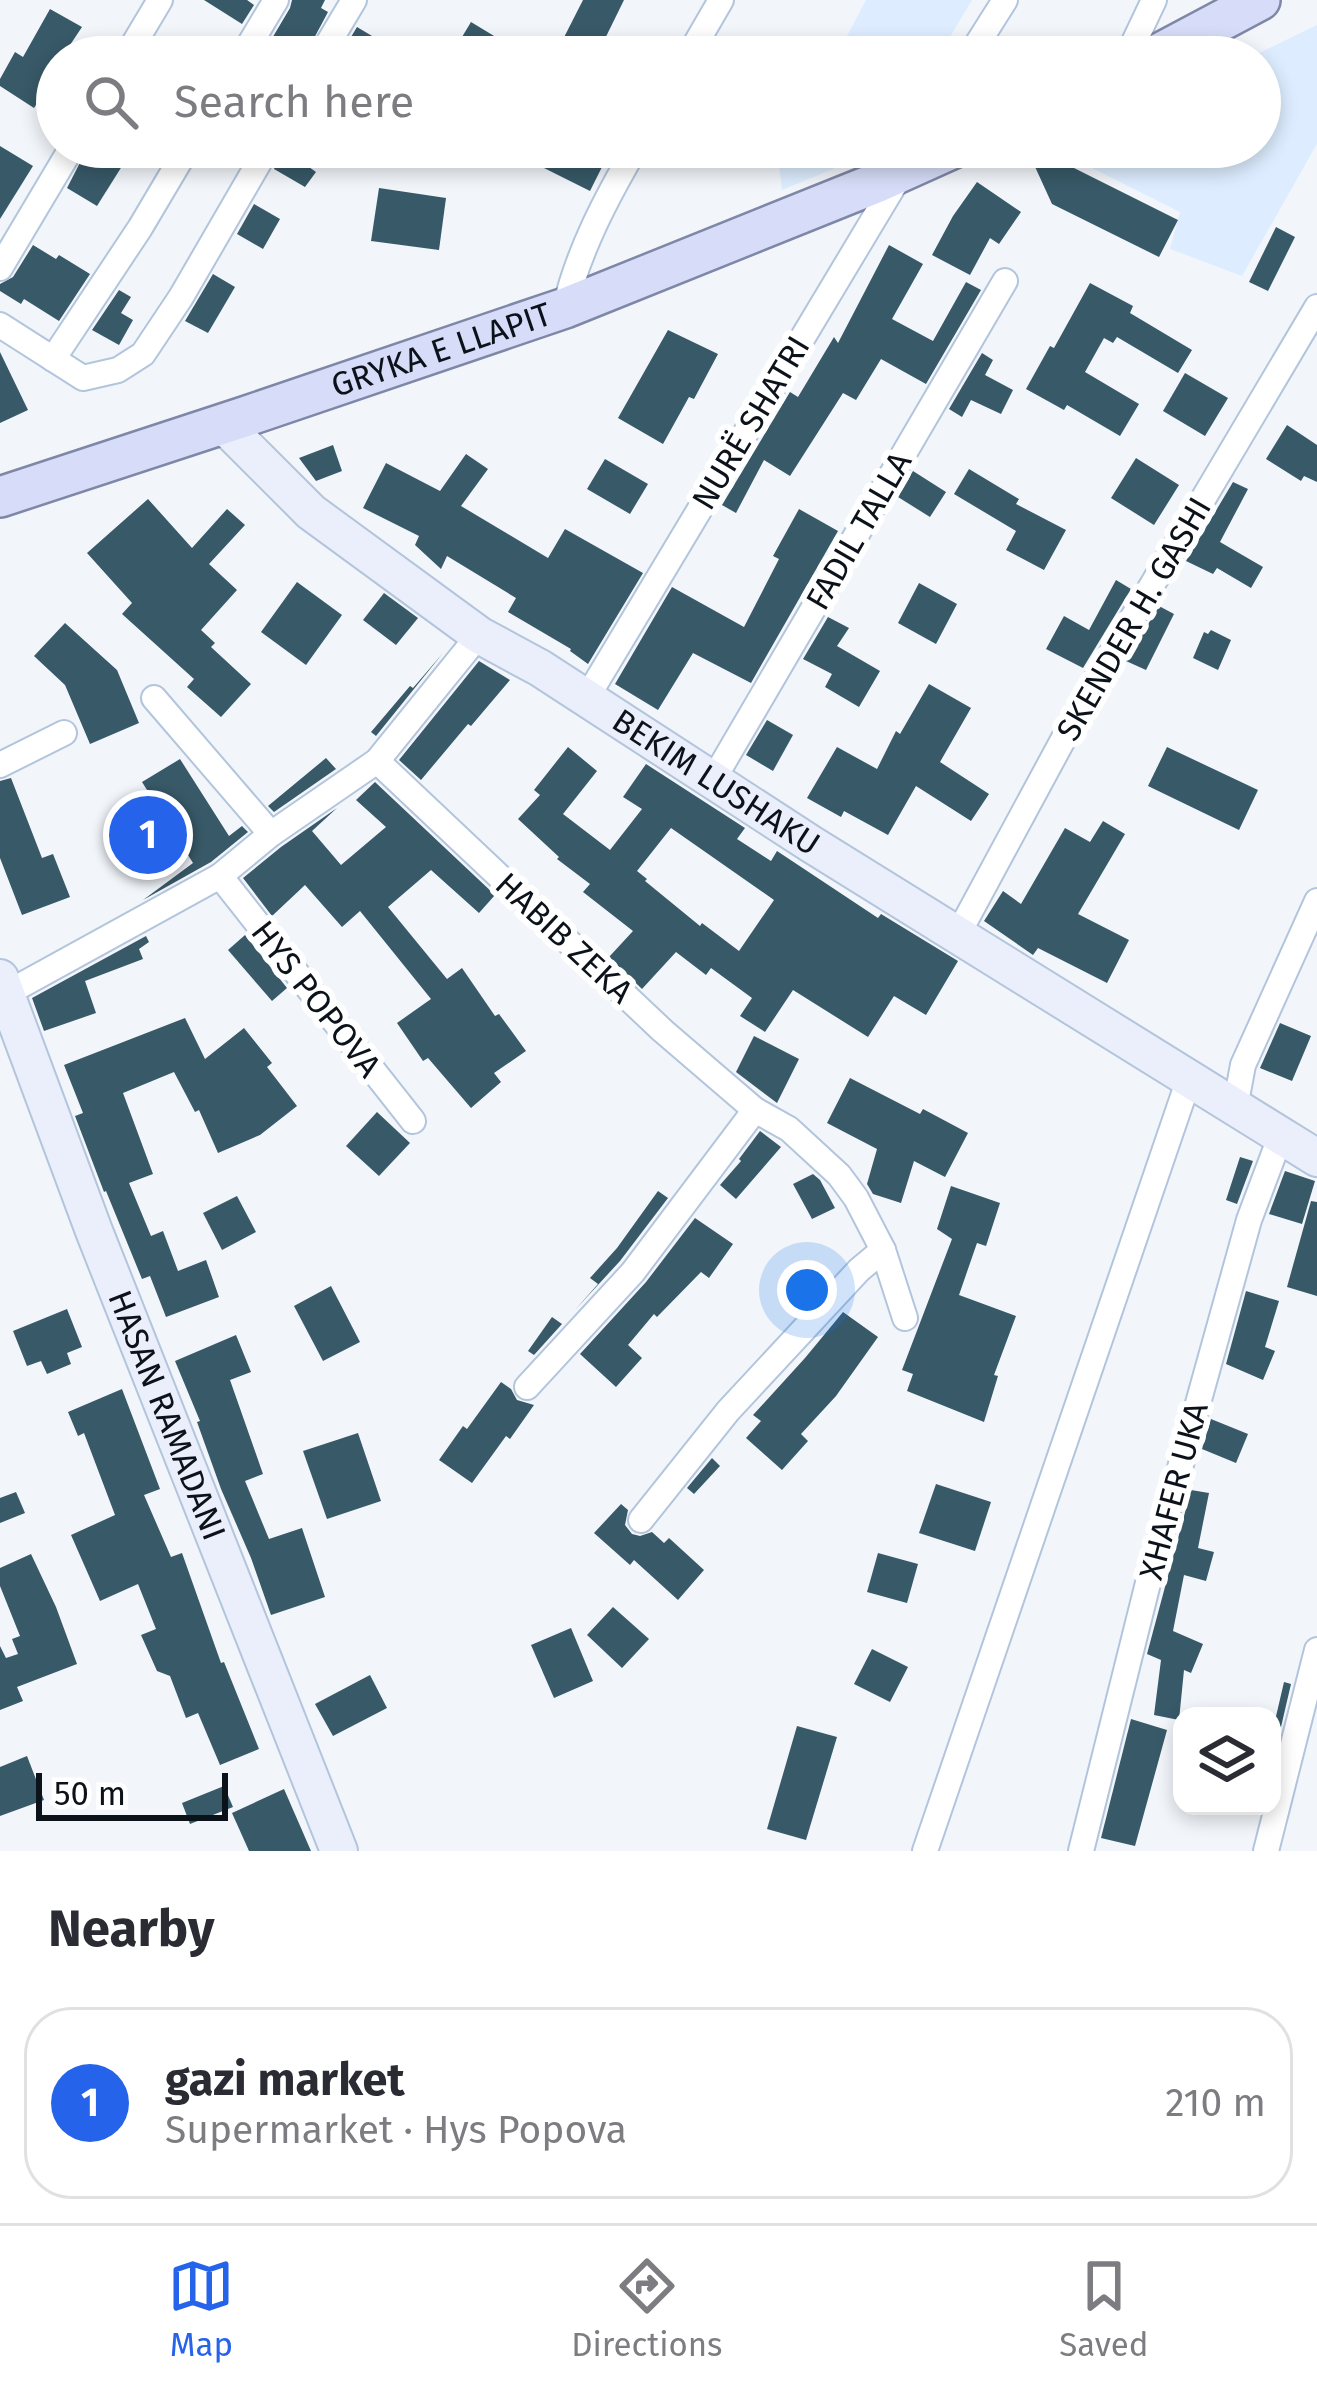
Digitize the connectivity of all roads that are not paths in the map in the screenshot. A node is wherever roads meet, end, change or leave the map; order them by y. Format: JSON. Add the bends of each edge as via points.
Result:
{"nodes":[{"id":1,"x":160,"y":0,"type":"edge"},
{"id":2,"x":276,"y":0,"type":"edge"},
{"id":3,"x":354,"y":0,"type":"edge"},
{"id":4,"x":721,"y":0,"type":"edge"},
{"id":5,"x":988,"y":0,"type":"edge"},
{"id":6,"x":1006,"y":0,"type":"edge"},
{"id":7,"x":1154,"y":0,"type":"edge"},
{"id":8,"x":1242,"y":5,"type":"edge"},
{"id":9,"x":139,"y":36,"type":"edge"},
{"id":10,"x":255,"y":36,"type":"edge"},
{"id":11,"x":333,"y":36,"type":"edge"},
{"id":12,"x":700,"y":36,"type":"edge"},
{"id":13,"x":966,"y":36,"type":"edge"},
{"id":14,"x":983,"y":36,"type":"edge"},
{"id":15,"x":1136,"y":36,"type":"edge"},
{"id":16,"x":1189,"y":36,"type":"edge"},
{"id":17,"x":60,"y":168,"type":"edge"},
{"id":18,"x":176,"y":168,"type":"edge"},
{"id":19,"x":256,"y":168,"type":"edge"},
{"id":20,"x":624,"y":168,"type":"edge"},
{"id":21,"x":884,"y":168,"type":"edge"},
{"id":22,"x":895,"y":168,"type":"edge"},
{"id":23,"x":0,"y":268,"type":"edge"},
{"id":24,"x":1005,"y":281,"type":"dead end"},
{"id":25,"x":1317,"y":307,"type":"edge"},
{"id":26,"x":565,"y":308,"type":"junction"},
{"id":27,"x":0,"y":326,"type":"edge"},
{"id":28,"x":53,"y":358,"type":"junction"},
{"id":29,"x":223,"y":424,"type":"junction"},
{"id":30,"x":0,"y":497,"type":"edge"},
{"id":31,"x":479,"y":635,"type":"junction"},
{"id":32,"x":154,"y":698,"type":"dead end"},
{"id":33,"x":586,"y":700,"type":"junction"},
{"id":34,"x":64,"y":733,"type":"dead end"},
{"id":35,"x":377,"y":761,"type":"junction"},
{"id":36,"x":0,"y":765,"type":"edge"},
{"id":37,"x":713,"y":780,"type":"junction"},
{"id":38,"x":271,"y":834,"type":"junction"},
{"id":39,"x":220,"y":876,"type":"junction"},
{"id":40,"x":1317,"y":901,"type":"edge"},
{"id":41,"x":957,"y":936,"type":"junction"},
{"id":42,"x":2,"y":990,"type":"edge"},
{"id":43,"x":1189,"y":1079,"type":"junction"},
{"id":44,"x":1235,"y":1108,"type":"junction"},
{"id":45,"x":754,"y":1110,"type":"junction"},
{"id":46,"x":413,"y":1121,"type":"dead end"},
{"id":47,"x":1281,"y":1135,"type":"junction"},
{"id":48,"x":1317,"y":1158,"type":"edge"},
{"id":49,"x":883,"y":1250,"type":"junction"},
{"id":50,"x":905,"y":1318,"type":"dead end"},
{"id":51,"x":527,"y":1387,"type":"dead end"},
{"id":52,"x":641,"y":1520,"type":"dead end"},
{"id":53,"x":1317,"y":1649,"type":"edge"},
{"id":54,"x":339,"y":1851,"type":"edge"},
{"id":55,"x":925,"y":1851,"type":"edge"},
{"id":56,"x":1081,"y":1851,"type":"edge"},
{"id":57,"x":1267,"y":1851,"type":"edge"}],
"edges":[{"from":1,"to":9,"type":"street"},
{"from":2,"to":10,"type":"street"},
{"from":3,"to":11,"type":"street"},
{"from":4,"to":12,"type":"street"},
{"from":5,"to":13,"type":"street"},
{"from":6,"to":14,"type":"street"},
{"from":7,"to":15,"type":"street"},
{"from":8,"to":16,"type":"main road"},
{"from":17,"to":23,"type":"street"},
{"from":18,"to":28,"type":"street"},
{"from":19,"to":28,"type":"street","via":[[142,354],[83,378]]},
{"from":20,"to":26,"type":"street"},
{"from":21,"to":26,"type":"main road","name":"GRYKA E LLAPIT"},
{"from":22,"to":33,"type":"street","name":"NURË SHATRI"},
{"from":24,"to":37,"type":"street","name":"FADIL TALLA"},
{"from":25,"to":41,"type":"street","name":"SKENDER H. GASHI","via":[[1091,688]]},
{"from":26,"to":29,"type":"main road","name":"GRYKA E LLAPIT"},
{"from":27,"to":28,"type":"street"},
{"from":29,"to":30,"type":"main road","name":"GRYKA E LLAPIT"},
{"from":29,"to":31,"type":"street","name":"BEKIM LUSHAKU","via":[[311,512]]},
{"from":31,"to":33,"type":"street","name":"BEKIM LUSHAKU"},
{"from":31,"to":35,"type":"street"},
{"from":32,"to":38,"type":"street"},
{"from":33,"to":37,"type":"street","name":"BEKIM LUSHAKU"},
{"from":34,"to":36,"type":"street"},
{"from":35,"to":38,"type":"street"},
{"from":35,"to":45,"type":"street","name":"HABIB ZEKA"},
{"from":37,"to":41,"type":"street","name":"BEKIM LUSHAKU"},
{"from":38,"to":39,"type":"street"},
{"from":39,"to":42,"type":"street"},
{"from":39,"to":46,"type":"street","name":"HYS POPOVA"},
{"from":40,"to":44,"type":"street","via":[[1243,1065]]},
{"from":41,"to":43,"type":"street","name":"BEKIM LUSHAKU"},
{"from":42,"to":54,"type":"street","name":"HASAN RAMADANI"},
{"from":43,"to":44,"type":"street","name":"BEKIM LUSHAKU"},
{"from":43,"to":55,"type":"street"},
{"from":44,"to":47,"type":"street","name":"BEKIM LUSHAKU"},
{"from":45,"to":49,"type":"street","name":"HABIB ZEKA","via":[[839,1174]]},
{"from":45,"to":51,"type":"street","via":[[633,1272]]},
{"from":47,"to":48,"type":"street","name":"BEKIM LUSHAKU"},
{"from":47,"to":56,"type":"street","name":"XHAFER UKA","via":[[1249,1220]]},
{"from":49,"to":50,"type":"street","name":"HABIB ZEKA"},
{"from":49,"to":52,"type":"street","via":[[728,1412]]},
{"from":53,"to":57,"type":"street"}]}
